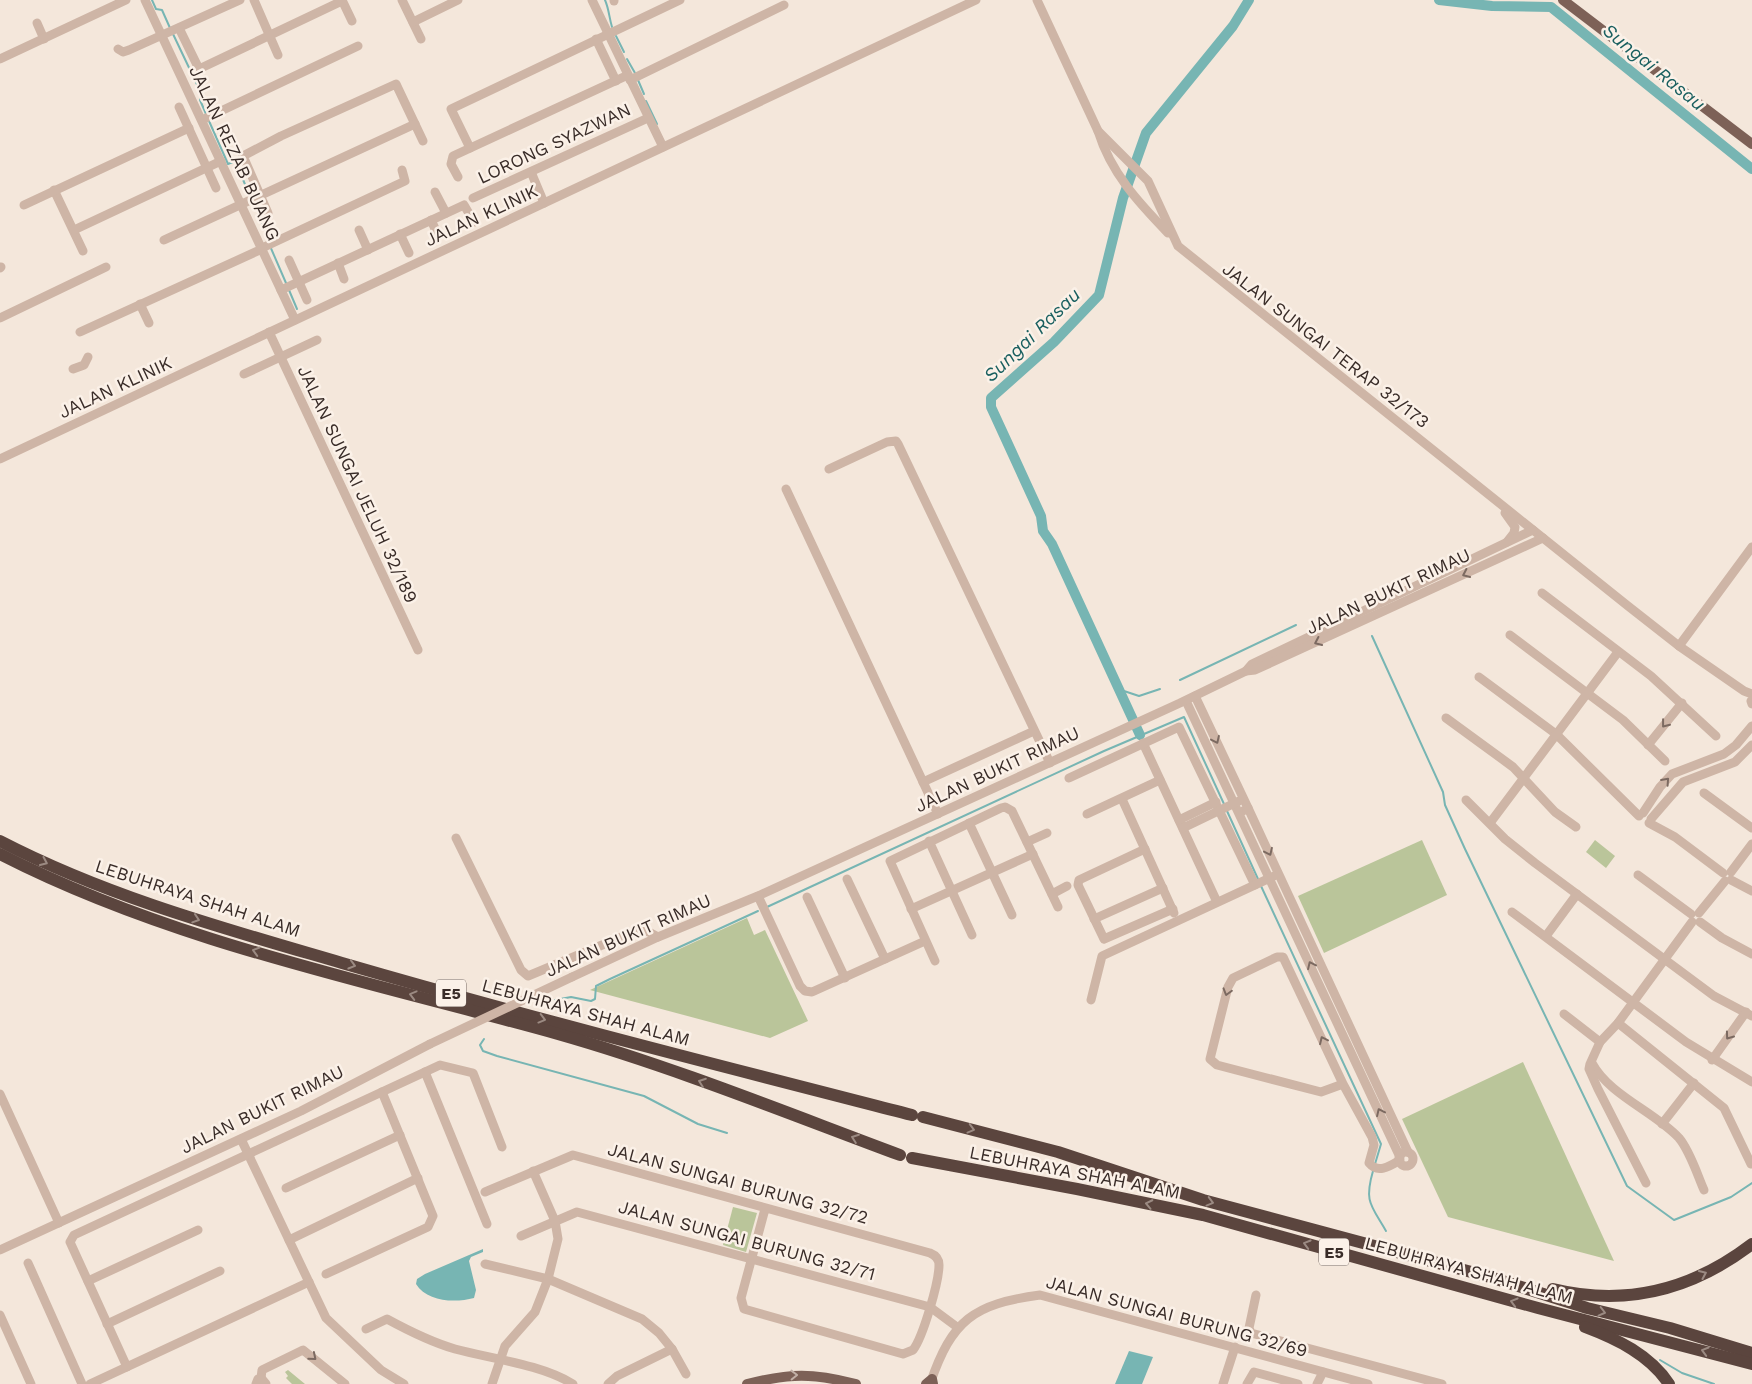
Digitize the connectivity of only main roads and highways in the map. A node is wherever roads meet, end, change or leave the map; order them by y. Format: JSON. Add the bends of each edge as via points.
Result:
{"nodes":[{"id":1,"x":1563,"y":0,"type":"edge"},
{"id":2,"x":1752,"y":144,"type":"edge"},
{"id":3,"x":0,"y":841,"type":"edge"},
{"id":4,"x":0,"y":854,"type":"edge"},
{"id":5,"x":1752,"y":1244,"type":"edge"},
{"id":6,"x":1490,"y":1277,"type":"junction"},
{"id":7,"x":1538,"y":1308,"type":"junction"},
{"id":8,"x":1752,"y":1353,"type":"edge"},
{"id":9,"x":1752,"y":1364,"type":"edge"},
{"id":10,"x":747,"y":1384,"type":"edge"},
{"id":11,"x":856,"y":1384,"type":"edge"},
{"id":12,"x":1669,"y":1384,"type":"edge"}],
"edges":[{"from":1,"to":2,"type":"main road"},
{"from":3,"to":6,"type":"highway","name":"LEBUHRAYA SHAH ALAM","number":"E5","one_way":true,"via":[[115,893],[242,934],[616,1039],[1058,1152],[1203,1200]]},
{"from":7,"to":4,"type":"highway","name":"LEBUHRAYA SHAH ALAM","number":"E5","one_way":true,"via":[[1203,1216],[906,1157],[616,1051],[317,968],[162,921],[112,904]]},
{"from":6,"to":5,"type":"highway","one_way":true,"via":[[1581,1296],[1641,1294],[1671,1288],[1719,1267]]},
{"from":6,"to":8,"type":"highway","name":"LEBUHRAYA SHAH ALAM","number":"E5","one_way":true,"via":[[1587,1308],[1670,1328]]},
{"from":9,"to":7,"type":"highway","name":"LEBUHRAYA SHAH ALAM","number":"E5","one_way":true},
{"from":7,"to":12,"type":"highway","via":[[1620,1341],[1653,1365]]},
{"from":10,"to":11,"type":"main road","one_way":true,"via":[[794,1375],[834,1378]]}]}
